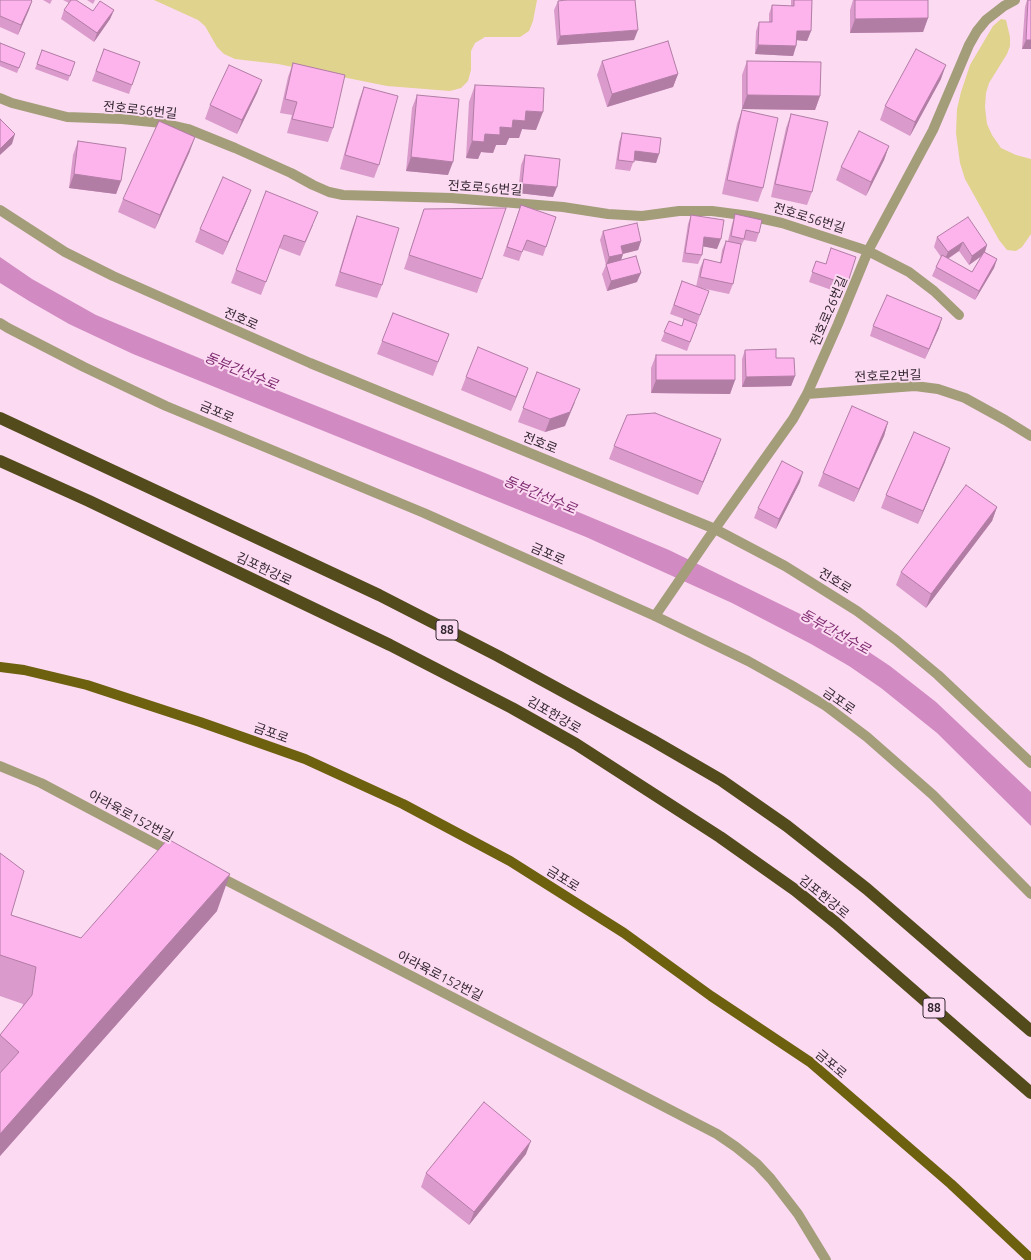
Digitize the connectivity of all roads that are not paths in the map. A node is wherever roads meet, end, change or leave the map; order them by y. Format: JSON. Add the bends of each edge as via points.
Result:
{"nodes":[{"id":1,"x":1015,"y":0,"type":"edge"},
{"id":2,"x":1004,"y":3,"type":"edge"},
{"id":3,"x":0,"y":98,"type":"edge"},
{"id":4,"x":0,"y":210,"type":"edge"},
{"id":5,"x":868,"y":251,"type":"junction"},
{"id":6,"x":959,"y":315,"type":"dead end"},
{"id":7,"x":0,"y":323,"type":"edge"},
{"id":8,"x":807,"y":394,"type":"junction"},
{"id":9,"x":0,"y":418,"type":"edge"},
{"id":10,"x":1031,"y":436,"type":"edge"},
{"id":11,"x":0,"y":461,"type":"edge"},
{"id":12,"x":714,"y":529,"type":"junction"},
{"id":13,"x":655,"y":616,"type":"junction"},
{"id":14,"x":0,"y":667,"type":"edge"},
{"id":15,"x":1031,"y":763,"type":"edge"},
{"id":16,"x":0,"y":766,"type":"edge"},
{"id":17,"x":185,"y":859,"type":"edge"},
{"id":18,"x":205,"y":869,"type":"edge"},
{"id":19,"x":1031,"y":894,"type":"edge"},
{"id":20,"x":1031,"y":1031,"type":"edge"},
{"id":21,"x":1031,"y":1093,"type":"edge"},
{"id":22,"x":1031,"y":1259,"type":"edge"},
{"id":23,"x":826,"y":1260,"type":"edge"}],
"edges":[{"from":1,"to":2,"type":"street","name":"전호로26번길"},
{"from":2,"to":5,"type":"street","name":"전호로26번길","via":[[986,20],[969,45],[933,130]]},
{"from":3,"to":5,"type":"street","name":"전호로56번길","via":[[67,117],[162,123],[188,129],[329,192],[343,195],[460,199],[642,216],[679,211],[712,211],[782,223]]},
{"from":4,"to":12,"type":"street","name":"전호로","via":[[65,252],[120,279],[310,363]]},
{"from":5,"to":6,"type":"street","name":"전호로56번길","via":[[909,272]]},
{"from":5,"to":8,"type":"street","name":"전호로26번길"},
{"from":7,"to":13,"type":"street","name":"금포로","via":[[166,406],[424,513]]},
{"from":8,"to":10,"type":"street","name":"전호로2번길","via":[[915,386],[938,389],[965,398]]},
{"from":8,"to":12,"type":"street","name":"전호로26번길","via":[[782,436]]},
{"from":9,"to":20,"type":"highway","name":"김포한강로","number":"88","via":[[379,595],[498,656],[721,780],[787,826],[867,889]]},
{"from":11,"to":21,"type":"highway","name":"김포한강로","number":"88","via":[[390,645],[576,744],[720,837],[795,890]]},
{"from":12,"to":13,"type":"street","name":"전호로26번길"},
{"from":12,"to":15,"type":"street","name":"전호로","via":[[785,566],[857,611],[938,675]]},
{"from":13,"to":19,"type":"street","name":"금포로","via":[[791,685],[826,706],[867,736],[933,795]]},
{"from":14,"to":22,"type":"main road","name":"금포로","via":[[24,670],[87,686],[305,759],[403,804],[510,861],[624,932],[711,996],[810,1062],[951,1184]]},
{"from":16,"to":17,"type":"street","name":"아라육로152번길","via":[[41,783]]},
{"from":18,"to":23,"type":"street","name":"아라육로152번길","via":[[717,1134],[757,1164],[771,1179],[798,1214]]}]}
